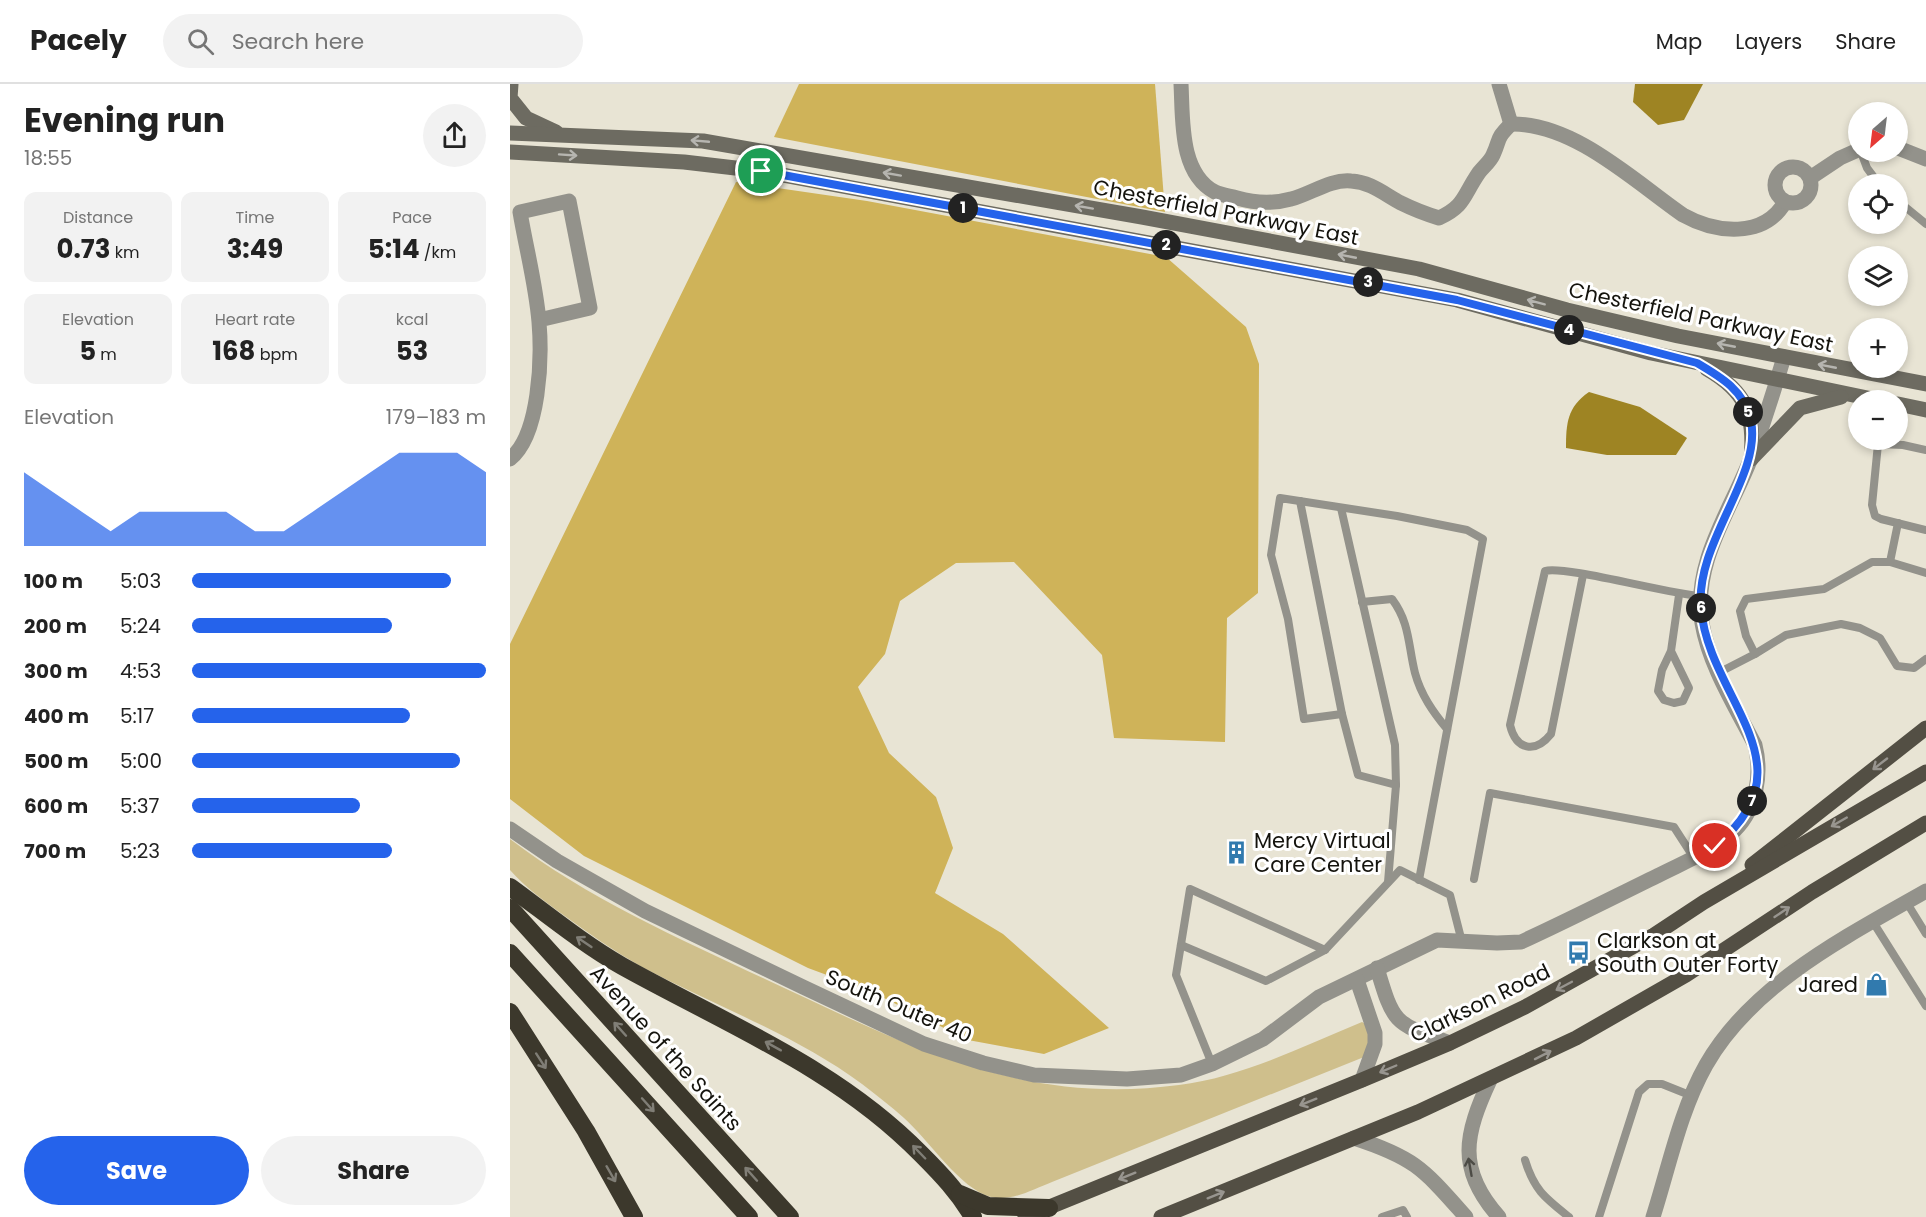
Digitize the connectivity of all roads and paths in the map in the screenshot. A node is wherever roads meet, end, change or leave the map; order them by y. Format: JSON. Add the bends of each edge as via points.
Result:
{"nodes":[{"id":1,"x":511,"y":84,"type":"edge"},
{"id":2,"x":1181,"y":84,"type":"edge"},
{"id":3,"x":1499,"y":84,"type":"edge"},
{"id":4,"x":1511,"y":124,"type":"junction"},
{"id":5,"x":510,"y":133,"type":"edge"},
{"id":6,"x":561,"y":135,"type":"junction"},
{"id":7,"x":510,"y":152,"type":"edge"},
{"id":8,"x":1908,"y":152,"type":"edge"},
{"id":9,"x":533,"y":153,"type":"junction"},
{"id":10,"x":1848,"y":155,"type":"edge"},
{"id":11,"x":1926,"y":159,"type":"edge"},
{"id":12,"x":510,"y":164,"type":"edge"},
{"id":13,"x":1810,"y":178,"type":"junction"},
{"id":14,"x":1785,"y":202,"type":"junction"},
{"id":15,"x":1908,"y":209,"type":"edge"},
{"id":16,"x":1926,"y":224,"type":"edge"},
{"id":17,"x":539,"y":320,"type":"junction"},
{"id":18,"x":1784,"y":357,"type":"junction"},
{"id":19,"x":1697,"y":363,"type":"junction"},
{"id":20,"x":1777,"y":381,"type":"junction"},
{"id":21,"x":1926,"y":384,"type":"edge"},
{"id":22,"x":1848,"y":395,"type":"edge"},
{"id":23,"x":1848,"y":396,"type":"edge"},
{"id":24,"x":1908,"y":406,"type":"edge"},
{"id":25,"x":1926,"y":410,"type":"edge"},
{"id":26,"x":1926,"y":450,"type":"edge"},
{"id":27,"x":510,"y":459,"type":"edge"},
{"id":28,"x":1751,"y":459,"type":"junction"},
{"id":29,"x":1300,"y":501,"type":"junction"},
{"id":30,"x":1341,"y":508,"type":"junction"},
{"id":31,"x":1898,"y":523,"type":"junction"},
{"id":32,"x":1926,"y":530,"type":"edge"},
{"id":33,"x":1890,"y":562,"type":"junction"},
{"id":34,"x":1926,"y":573,"type":"edge"},
{"id":35,"x":1583,"y":575,"type":"junction"},
{"id":36,"x":1679,"y":595,"type":"junction"},
{"id":37,"x":1700,"y":596,"type":"junction"},
{"id":38,"x":1362,"y":602,"type":"junction"},
{"id":39,"x":1671,"y":651,"type":"junction"},
{"id":40,"x":1755,"y":654,"type":"junction"},
{"id":41,"x":1926,"y":659,"type":"edge"},
{"id":42,"x":1720,"y":672,"type":"junction"},
{"id":43,"x":1342,"y":714,"type":"junction"},
{"id":44,"x":1926,"y":728,"type":"edge"},
{"id":45,"x":1447,"y":729,"type":"junction"},
{"id":46,"x":1926,"y":772,"type":"edge"},
{"id":47,"x":1396,"y":785,"type":"junction"},
{"id":48,"x":1926,"y":823,"type":"edge"},
{"id":49,"x":510,"y":830,"type":"edge"},
{"id":50,"x":1694,"y":858,"type":"junction"},
{"id":51,"x":1474,"y":879,"type":"dead end"},
{"id":52,"x":1419,"y":880,"type":"junction"},
{"id":53,"x":1388,"y":882,"type":"junction"},
{"id":54,"x":510,"y":887,"type":"edge"},
{"id":55,"x":1926,"y":891,"type":"edge"},
{"id":56,"x":1704,"y":902,"type":"junction"},
{"id":57,"x":1907,"y":903,"type":"junction"},
{"id":58,"x":510,"y":908,"type":"edge"},
{"id":59,"x":1873,"y":922,"type":"junction"},
{"id":60,"x":1926,"y":934,"type":"edge"},
{"id":61,"x":1462,"y":942,"type":"junction"},
{"id":62,"x":1181,"y":945,"type":"junction"},
{"id":63,"x":1325,"y":950,"type":"junction"},
{"id":64,"x":510,"y":953,"type":"edge"},
{"id":65,"x":1377,"y":968,"type":"junction"},
{"id":66,"x":1357,"y":980,"type":"junction"},
{"id":67,"x":1926,"y":1006,"type":"edge"},
{"id":68,"x":510,"y":1012,"type":"edge"},
{"id":69,"x":1450,"y":1043,"type":"junction"},
{"id":70,"x":1212,"y":1064,"type":"junction"},
{"id":71,"x":1362,"y":1080,"type":"junction"},
{"id":72,"x":1490,"y":1080,"type":"junction"},
{"id":73,"x":1692,"y":1096,"type":"junction"},
{"id":74,"x":1354,"y":1138,"type":"junction"},
{"id":75,"x":1525,"y":1160,"type":"dead end"},
{"id":76,"x":960,"y":1194,"type":"junction"},
{"id":77,"x":1049,"y":1208,"type":"junction"},
{"id":78,"x":634,"y":1217,"type":"edge"},
{"id":79,"x":749,"y":1217,"type":"edge"},
{"id":80,"x":790,"y":1217,"type":"edge"},
{"id":81,"x":974,"y":1217,"type":"edge"},
{"id":82,"x":1025,"y":1217,"type":"edge"},
{"id":83,"x":1161,"y":1217,"type":"edge"},
{"id":84,"x":1382,"y":1217,"type":"edge"},
{"id":85,"x":1407,"y":1217,"type":"edge"},
{"id":86,"x":1466,"y":1217,"type":"edge"},
{"id":87,"x":1499,"y":1217,"type":"edge"},
{"id":88,"x":1569,"y":1217,"type":"edge"},
{"id":89,"x":1599,"y":1217,"type":"edge"},
{"id":90,"x":1653,"y":1217,"type":"edge"}],
"edges":[{"from":1,"to":6,"type":"street","via":[[510,98],[526,118]]},
{"from":2,"to":4,"type":"street","via":[[1183,128],[1198,178],[1215,192],[1249,201],[1278,203],[1308,195],[1327,184],[1350,181],[1376,187],[1439,218],[1455,211],[1467,198],[1477,175],[1493,156],[1497,138]]},
{"from":3,"to":4,"type":"street"},
{"from":4,"to":14,"type":"street","via":[[1536,127],[1593,150],[1699,224],[1741,229],[1763,225],[1777,216]]},
{"from":5,"to":6,"type":"street","name":"Chesterfield Parkway East"},
{"from":18,"to":6,"type":"street","name":"Chesterfield Parkway East","one_way":true,"via":[[1567,310],[1419,269],[1142,217],[703,141]]},
{"from":7,"to":9,"type":"street","name":"Chesterfield Parkway East"},
{"from":8,"to":11,"type":"street"},
{"from":9,"to":12,"type":"street"},
{"from":9,"to":19,"type":"street","name":"Chesterfield Parkway East","one_way":true,"via":[[684,162],[796,177],[1457,300]]},
{"from":10,"to":13,"type":"street"},
{"from":13,"to":14,"type":"street","via":[[1808,196],[1797,203]]},
{"from":13,"to":14,"type":"street","via":[[1796,167],[1779,172],[1774,189]]},
{"from":15,"to":16,"type":"lane"},
{"from":17,"to":17,"type":"street","via":[[591,308],[569,201],[520,212]]},
{"from":17,"to":27,"type":"street","via":[[540,359],[532,416],[518,453]]},
{"from":18,"to":20,"type":"street"},
{"from":21,"to":18,"type":"street","name":"Chesterfield Parkway East","one_way":true},
{"from":19,"to":20,"type":"street","name":"Chesterfield Parkway East"},
{"from":19,"to":28,"type":"street","via":[[1723,379],[1744,401],[1753,434]]},
{"from":20,"to":22,"type":"street","name":"Chesterfield Parkway East"},
{"from":20,"to":28,"type":"street"},
{"from":23,"to":28,"type":"street","via":[[1800,408]]},
{"from":24,"to":25,"type":"street"},
{"from":26,"to":31,"type":"lane","via":[[1878,444],[1873,510],[1875,516]]},
{"from":28,"to":37,"type":"street","via":[[1721,522]]},
{"from":29,"to":30,"type":"lane"},
{"from":29,"to":43,"type":"lane"},
{"from":29,"to":43,"type":"lane","via":[[1280,498],[1271,555],[1288,619],[1304,719]]},
{"from":30,"to":38,"type":"lane"},
{"from":30,"to":45,"type":"lane","via":[[1467,530],[1483,539]]},
{"from":31,"to":32,"type":"lane"},
{"from":31,"to":33,"type":"lane"},
{"from":33,"to":34,"type":"lane"},
{"from":33,"to":40,"type":"lane","via":[[1872,562],[1824,589],[1746,599],[1740,611]]},
{"from":35,"to":35,"type":"lane","via":[[1551,569],[1542,576],[1510,725],[1513,737],[1523,746],[1539,744],[1551,734]]},
{"from":35,"to":36,"type":"lane"},
{"from":36,"to":37,"type":"lane"},
{"from":36,"to":39,"type":"lane"},
{"from":37,"to":42,"type":"street","name":"South Outer 40","via":[[1707,644]]},
{"from":38,"to":45,"type":"lane","via":[[1392,599],[1404,616],[1416,676],[1429,707]]},
{"from":38,"to":47,"type":"lane","via":[[1395,745]]},
{"from":39,"to":39,"type":"lane","via":[[1658,691],[1664,700],[1674,703],[1683,701],[1689,688]]},
{"from":40,"to":41,"type":"lane","via":[[1786,635],[1841,624],[1880,638],[1897,666],[1914,668]]},
{"from":40,"to":42,"type":"lane"},
{"from":42,"to":50,"type":"street","name":"South Outer 40","via":[[1755,744],[1760,773],[1740,824]]},
{"from":43,"to":47,"type":"lane","via":[[1358,774]]},
{"from":44,"to":56,"type":"main road","one_way":true},
{"from":45,"to":52,"type":"lane"},
{"from":46,"to":56,"type":"main road","name":"Clarkson Road","one_way":true},
{"from":47,"to":53,"type":"lane"},
{"from":72,"to":48,"type":"main road","one_way":true,"via":[[1636,1005]]},
{"from":49,"to":70,"type":"street","name":"South Outer 40","via":[[645,911],[924,1044],[1034,1075],[1169,1076]]},
{"from":50,"to":51,"type":"lane","via":[[1674,827],[1490,793]]},
{"from":50,"to":61,"type":"street","name":"South Outer 40","via":[[1521,942]]},
{"from":52,"to":53,"type":"lane","via":[[1400,870]]},
{"from":52,"to":61,"type":"lane","via":[[1450,895]]},
{"from":53,"to":63,"type":"lane"},
{"from":76,"to":54,"type":"highway","one_way":true,"via":[[887,1121],[859,1099],[783,1051],[620,965]]},
{"from":55,"to":57,"type":"street"},
{"from":56,"to":69,"type":"main road","name":"Clarkson Road","one_way":true,"via":[[1589,972]]},
{"from":57,"to":59,"type":"street"},
{"from":57,"to":60,"type":"lane"},
{"from":80,"to":58,"type":"highway","name":"Avenue of the Saints","one_way":true},
{"from":59,"to":67,"type":"lane"},
{"from":59,"to":73,"type":"street","via":[[1758,999],[1719,1045]]},
{"from":61,"to":65,"type":"street","name":"South Outer 40","via":[[1437,940]]},
{"from":62,"to":63,"type":"lane","via":[[1266,981]]},
{"from":62,"to":63,"type":"lane","via":[[1190,889]]},
{"from":62,"to":70,"type":"lane","via":[[1176,975]]},
{"from":64,"to":79,"type":"highway","one_way":true},
{"from":65,"to":66,"type":"street","name":"South Outer 40"},
{"from":65,"to":69,"type":"street","via":[[1389,1010],[1400,1022]]},
{"from":66,"to":70,"type":"street","name":"South Outer 40","via":[[1319,998],[1263,1039]]},
{"from":66,"to":71,"type":"street","via":[[1375,1033]]},
{"from":68,"to":78,"type":"highway","one_way":true,"via":[[586,1131]]},
{"from":69,"to":71,"type":"main road","name":"Clarkson Road","one_way":true},
{"from":71,"to":77,"type":"main road","name":"Clarkson Road","one_way":true},
{"from":72,"to":74,"type":"main road"},
{"from":87,"to":72,"type":"street","one_way":true,"via":[[1472,1178],[1468,1155],[1475,1112]]},
{"from":73,"to":89,"type":"lane","via":[[1662,1084],[1648,1084],[1639,1092]]},
{"from":73,"to":90,"type":"street"},
{"from":83,"to":74,"type":"main road","one_way":true},
{"from":74,"to":86,"type":"street","via":[[1410,1160],[1429,1175]]},
{"from":75,"to":88,"type":"lane","via":[[1540,1193]]},
{"from":76,"to":77,"type":"highway","via":[[988,1206]]},
{"from":76,"to":81,"type":"highway"},
{"from":77,"to":82,"type":"main road","name":"Clarkson Road"},
{"from":84,"to":85,"type":"lane","via":[[1403,1210]]}]}
